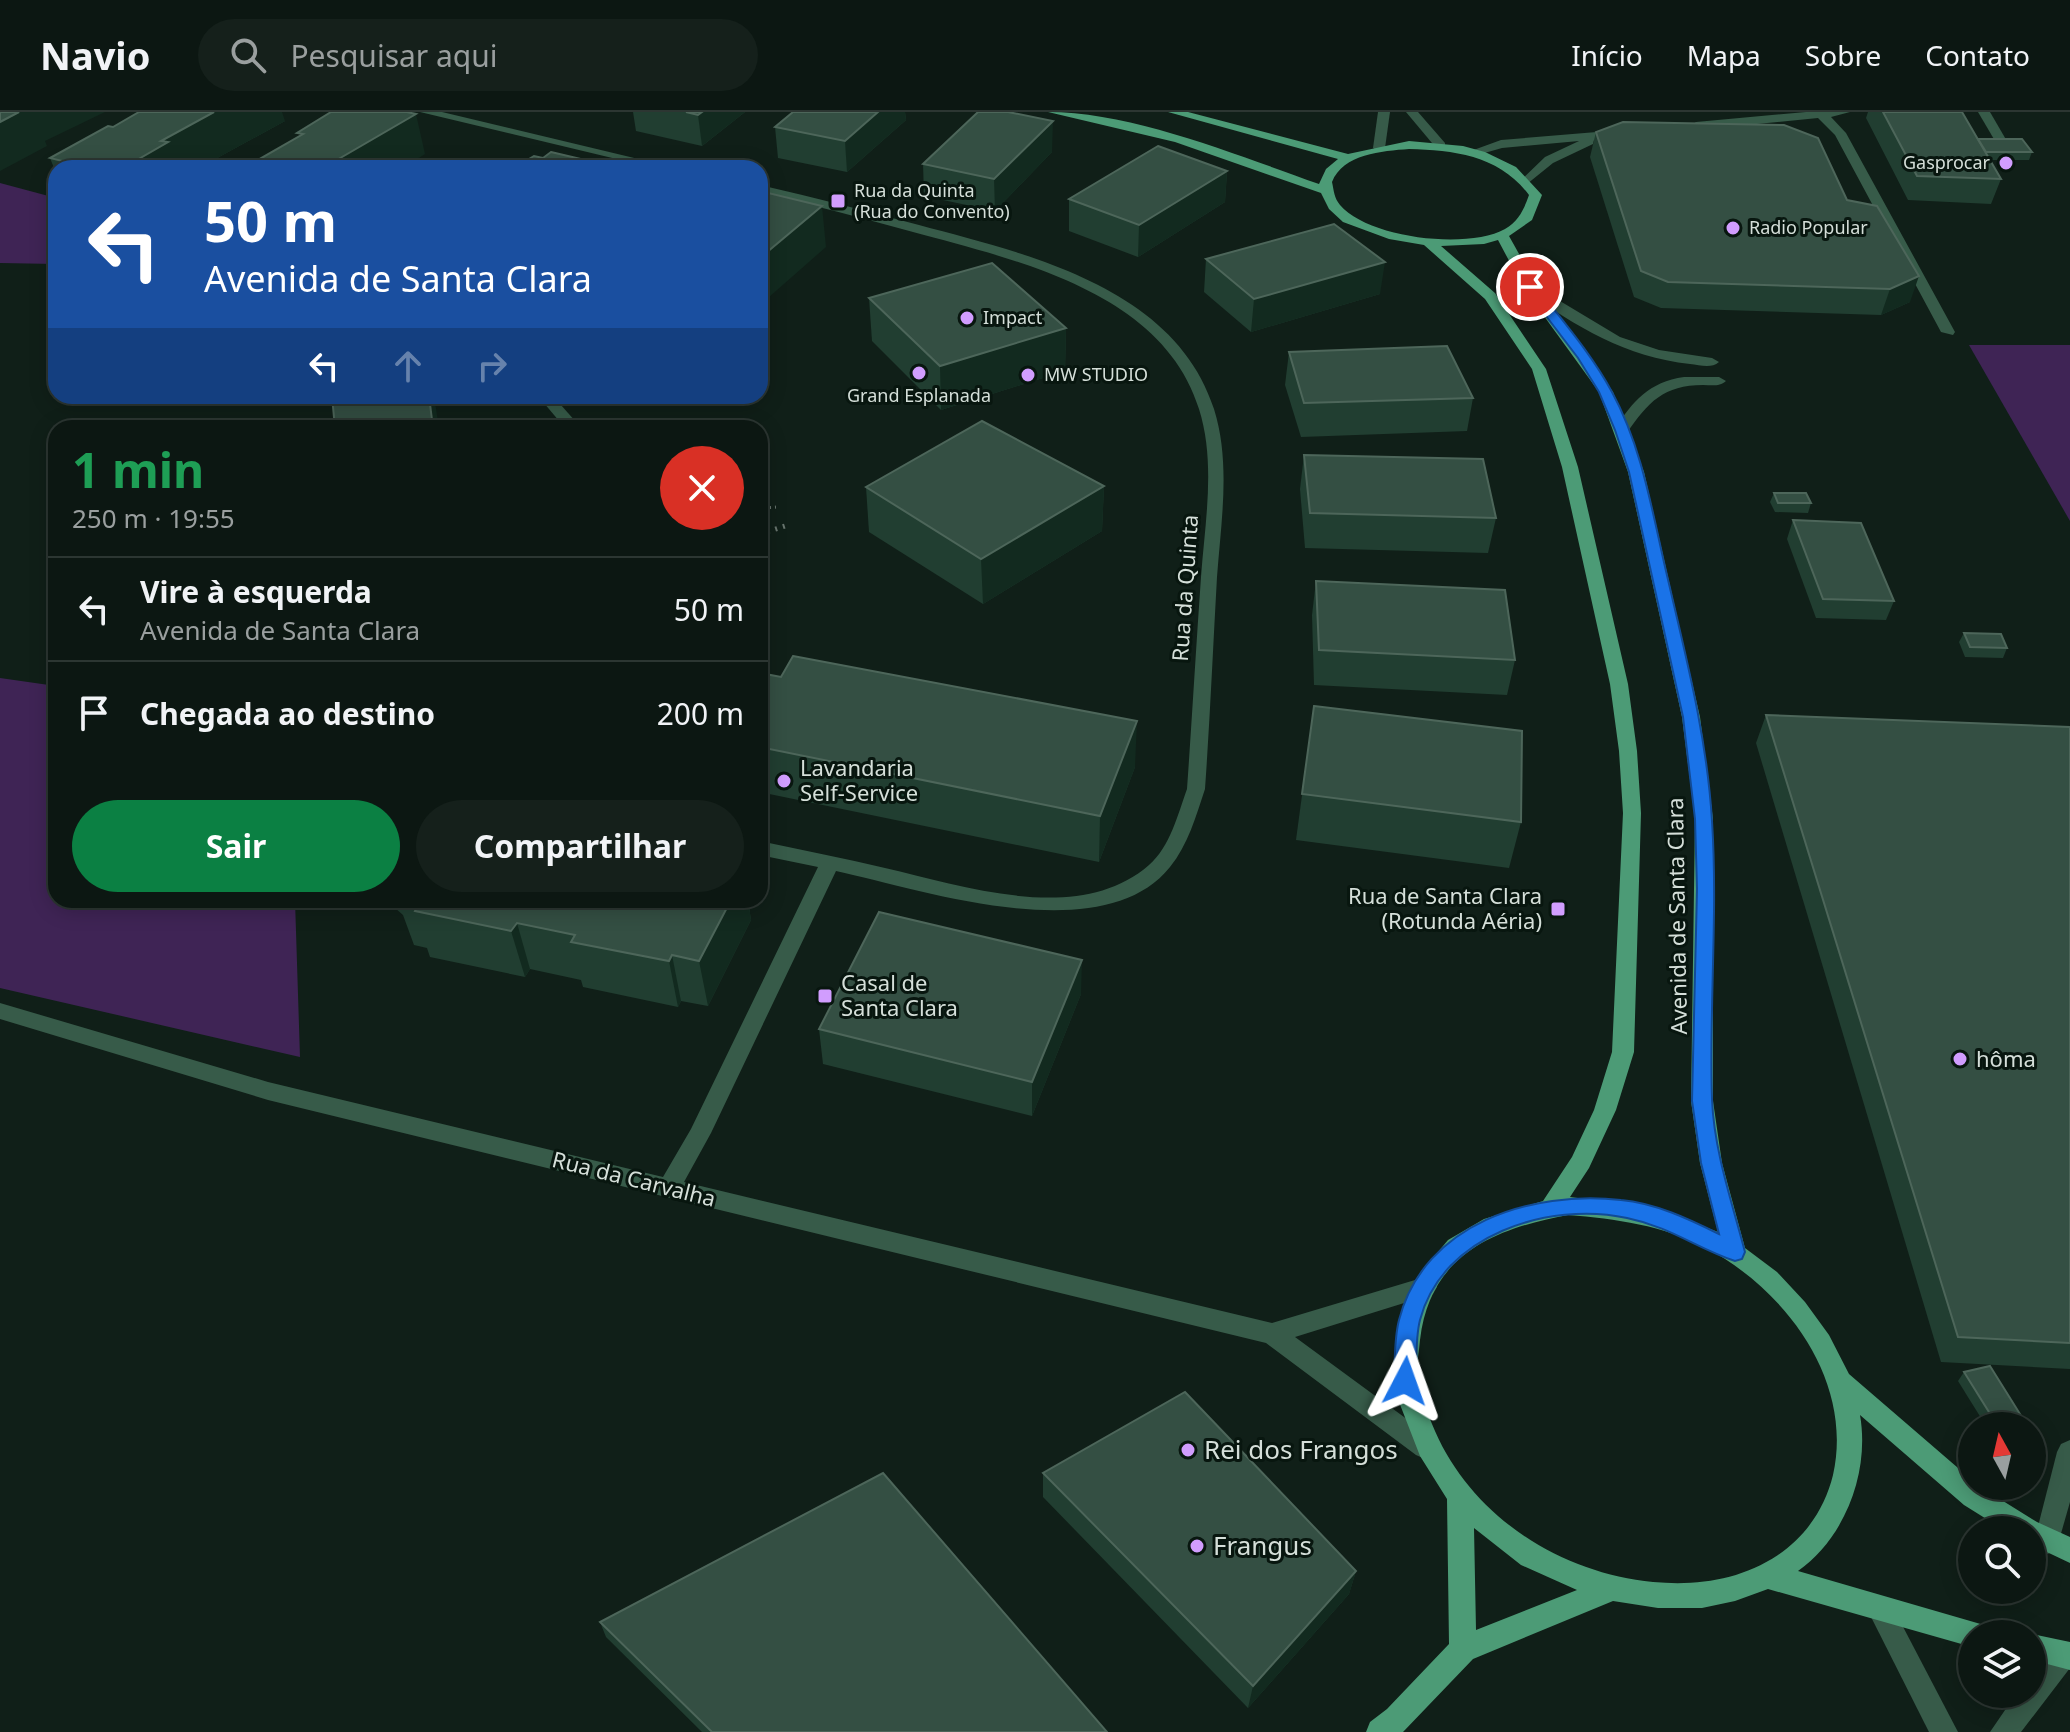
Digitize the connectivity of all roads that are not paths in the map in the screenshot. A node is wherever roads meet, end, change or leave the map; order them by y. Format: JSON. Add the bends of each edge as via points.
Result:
{"nodes":[{"id":1,"x":426,"y":112,"type":"edge"},
{"id":2,"x":1054,"y":112,"type":"edge"},
{"id":3,"x":1174,"y":112,"type":"edge"},
{"id":4,"x":1384,"y":112,"type":"edge"},
{"id":5,"x":1412,"y":112,"type":"edge"},
{"id":6,"x":1844,"y":112,"type":"edge"},
{"id":7,"x":1984,"y":112,"type":"edge"},
{"id":8,"x":1821,"y":114,"type":"junction"},
{"id":9,"x":1780,"y":115,"type":"edge"},
{"id":10,"x":1676,"y":128,"type":"edge"},
{"id":11,"x":1630,"y":133,"type":"edge"},
{"id":12,"x":1600,"y":136,"type":"junction"},
{"id":13,"x":2002,"y":143,"type":"edge"},
{"id":14,"x":1441,"y":146,"type":"junction"},
{"id":15,"x":1379,"y":148,"type":"junction"},
{"id":16,"x":1474,"y":152,"type":"junction"},
{"id":17,"x":1349,"y":158,"type":"junction"},
{"id":18,"x":635,"y":160,"type":"edge"},
{"id":19,"x":1527,"y":180,"type":"junction"},
{"id":20,"x":1325,"y":190,"type":"junction"},
{"id":21,"x":768,"y":191,"type":"edge"},
{"id":22,"x":1502,"y":235,"type":"junction"},
{"id":23,"x":1428,"y":242,"type":"junction"},
{"id":24,"x":1530,"y":287,"type":"junction"},
{"id":25,"x":1948,"y":332,"type":"dead end"},
{"id":26,"x":1712,"y":362,"type":"dead end"},
{"id":27,"x":1719,"y":381,"type":"dead end"},
{"id":28,"x":552,"y":404,"type":"edge"},
{"id":29,"x":567,"y":420,"type":"edge"},
{"id":30,"x":1622,"y":430,"type":"junction"},
{"id":31,"x":768,"y":850,"type":"edge"},
{"id":32,"x":830,"y":863,"type":"junction"},
{"id":33,"x":0,"y":1011,"type":"edge"},
{"id":34,"x":669,"y":1188,"type":"junction"},
{"id":35,"x":1550,"y":1209,"type":"junction"},
{"id":36,"x":1735,"y":1252,"type":"junction"},
{"id":37,"x":1425,"y":1287,"type":"junction"},
{"id":38,"x":1272,"y":1334,"type":"junction"},
{"id":39,"x":1841,"y":1382,"type":"junction"},
{"id":40,"x":1425,"y":1447,"type":"junction"},
{"id":41,"x":2070,"y":1452,"type":"edge"},
{"id":42,"x":1460,"y":1498,"type":"junction"},
{"id":43,"x":2006,"y":1516,"type":"edge"},
{"id":44,"x":2046,"y":1531,"type":"edge"},
{"id":45,"x":1768,"y":1576,"type":"junction"},
{"id":46,"x":1611,"y":1589,"type":"junction"},
{"id":47,"x":1880,"y":1609,"type":"junction"},
{"id":48,"x":1958,"y":1630,"type":"edge"},
{"id":49,"x":1463,"y":1649,"type":"junction"},
{"id":50,"x":2046,"y":1650,"type":"edge"},
{"id":51,"x":2067,"y":1655,"type":"edge"},
{"id":52,"x":1380,"y":1732,"type":"edge"},
{"id":53,"x":1944,"y":1732,"type":"edge"},
{"id":54,"x":2004,"y":1732,"type":"edge"}],
"edges":[{"from":1,"to":18,"type":"street"},
{"from":2,"to":20,"type":"main road","via":[[1178,139]]},
{"from":3,"to":17,"type":"main road"},
{"from":4,"to":15,"type":"street"},
{"from":5,"to":14,"type":"street"},
{"from":6,"to":8,"type":"street"},
{"from":7,"to":13,"type":"street"},
{"from":8,"to":9,"type":"street"},
{"from":8,"to":25,"type":"street","via":[[1840,133]]},
{"from":9,"to":10,"type":"street"},
{"from":11,"to":12,"type":"street"},
{"from":12,"to":16,"type":"street","via":[[1501,144]]},
{"from":12,"to":19,"type":"street","via":[[1549,160]]},
{"from":14,"to":15,"type":"main road"},
{"from":14,"to":16,"type":"main road"},
{"from":15,"to":17,"type":"main road"},
{"from":16,"to":19,"type":"main road"},
{"from":17,"to":20,"type":"main road","via":[[1327,178]]},
{"from":19,"to":22,"type":"main road","via":[[1536,195],[1535,210]]},
{"from":20,"to":23,"type":"main road","via":[[1346,218],[1368,229]]},
{"from":21,"to":32,"type":"street","name":"Rua da Quinta","via":[[998,250],[1098,291],[1138,316],[1169,345],[1206,406],[1213,442],[1196,789],[1181,830],[1157,870],[1121,892],[1068,904],[1013,903]]},
{"from":22,"to":23,"type":"main road"},
{"from":22,"to":24,"type":"main road","name":"Avenida de Santa Clara"},
{"from":23,"to":35,"type":"main road","name":"Avenida de Santa Clara","via":[[1490,296],[1539,369],[1570,467],[1619,684],[1628,751],[1632,813],[1623,1052],[1581,1162]]},
{"from":24,"to":26,"type":"street","via":[[1575,321],[1621,346]]},
{"from":24,"to":30,"type":"main road","name":"Avenida de Santa Clara","via":[[1584,357]]},
{"from":27,"to":30,"type":"street","via":[[1668,382],[1654,389]]},
{"from":28,"to":29,"type":"street"},
{"from":30,"to":36,"type":"main road","name":"Avenida de Santa Clara","via":[[1691,717],[1704,819],[1702,1101],[1711,1163]]},
{"from":31,"to":32,"type":"street","name":"Rua da Quinta"},
{"from":32,"to":34,"type":"street"},
{"from":33,"to":34,"type":"street","name":"Rua da Carvalha","via":[[268,1091]]},
{"from":34,"to":38,"type":"street","name":"Rua da Carvalha"},
{"from":35,"to":36,"type":"main road","via":[[1624,1208],[1681,1224]]},
{"from":35,"to":37,"type":"main road","via":[[1514,1216],[1467,1239],[1431,1274]]},
{"from":36,"to":39,"type":"main road","via":[[1780,1289],[1816,1333]]},
{"from":37,"to":38,"type":"street"},
{"from":37,"to":40,"type":"main road","via":[[1409,1320],[1405,1381]]},
{"from":38,"to":40,"type":"street","name":"Rua da Carvalha"},
{"from":39,"to":43,"type":"main road","via":[[1973,1497]]},
{"from":39,"to":45,"type":"main road","via":[[1851,1438],[1842,1493],[1813,1541]]},
{"from":40,"to":42,"type":"main road"},
{"from":41,"to":44,"type":"street"},
{"from":42,"to":46,"type":"main road","via":[[1502,1537],[1554,1569]]},
{"from":42,"to":49,"type":"main road"},
{"from":45,"to":46,"type":"main road","via":[[1720,1593],[1667,1597]]},
{"from":45,"to":47,"type":"main road"},
{"from":46,"to":49,"type":"main road"},
{"from":47,"to":48,"type":"main road"},
{"from":47,"to":53,"type":"street"},
{"from":49,"to":52,"type":"main road"},
{"from":50,"to":51,"type":"main road"},
{"from":51,"to":54,"type":"street"}]}
